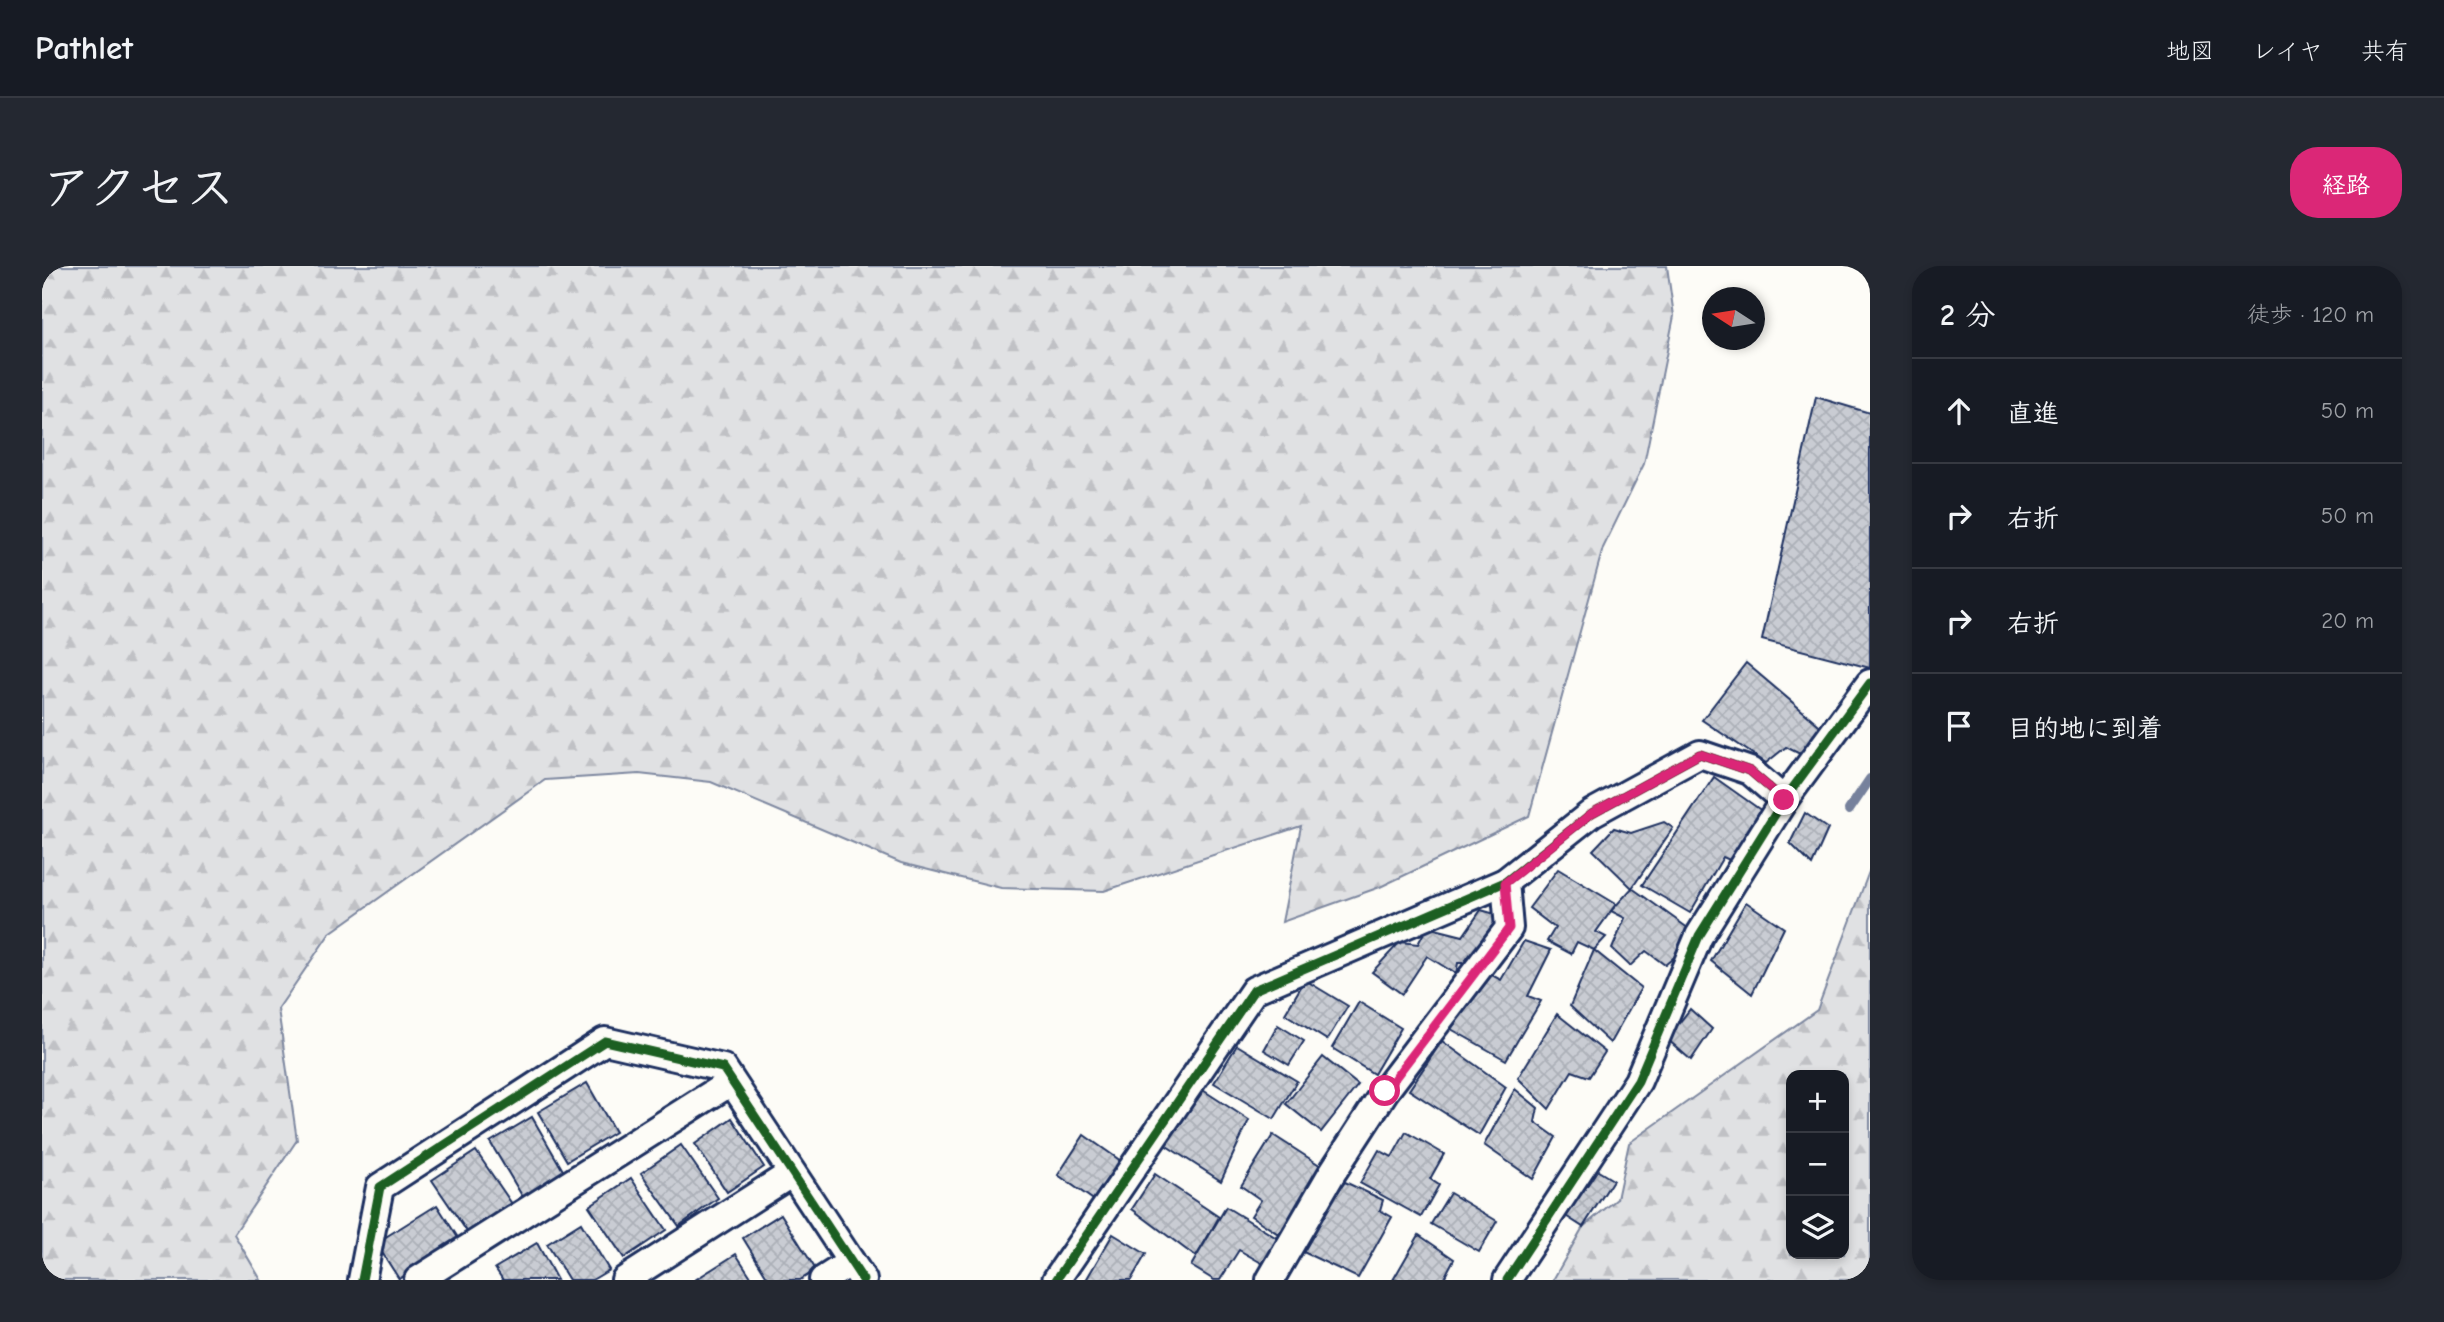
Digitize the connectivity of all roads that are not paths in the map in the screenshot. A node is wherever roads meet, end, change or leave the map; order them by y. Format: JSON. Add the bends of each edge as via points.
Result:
{"nodes":[{"id":1,"x":1870,"y":683,"type":"edge"},
{"id":2,"x":1784,"y":800,"type":"junction"},
{"id":3,"x":1505,"y":883,"type":"junction"},
{"id":4,"x":731,"y":1082,"type":"junction"},
{"id":5,"x":792,"y":1173,"type":"junction"},
{"id":6,"x":857,"y":1271,"type":"edge"},
{"id":7,"x":362,"y":1280,"type":"edge"},
{"id":8,"x":418,"y":1280,"type":"edge"},
{"id":9,"x":625,"y":1280,"type":"edge"},
{"id":10,"x":824,"y":1280,"type":"edge"},
{"id":11,"x":1056,"y":1280,"type":"edge"},
{"id":12,"x":1270,"y":1280,"type":"edge"},
{"id":13,"x":1507,"y":1280,"type":"edge"}],
"edges":[{"from":1,"to":2,"type":"street"},
{"from":2,"to":3,"type":"street","via":[[1750,771],[1700,754],[1592,813]]},
{"from":2,"to":13,"type":"street","via":[[1699,936],[1639,1081]]},
{"from":3,"to":11,"type":"street","via":[[1254,990]]},
{"from":3,"to":12,"type":"street","via":[[1509,928],[1385,1091]]},
{"from":4,"to":5,"type":"street"},
{"from":4,"to":7,"type":"street","via":[[723,1069],[605,1041],[380,1187]]},
{"from":4,"to":8,"type":"street"},
{"from":5,"to":6,"type":"street"},
{"from":5,"to":9,"type":"street"},
{"from":6,"to":10,"type":"street"}]}
